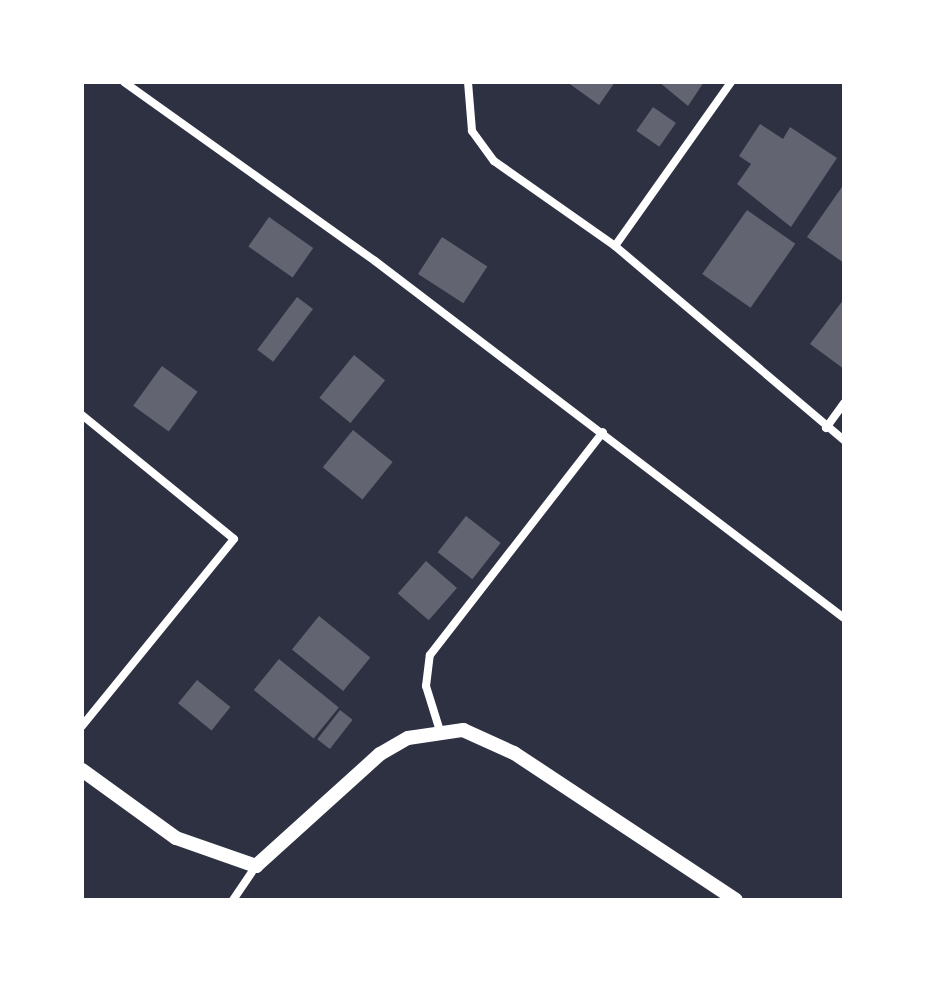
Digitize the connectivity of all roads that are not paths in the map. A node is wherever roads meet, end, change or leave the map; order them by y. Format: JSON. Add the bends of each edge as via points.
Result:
{"nodes":[{"id":1,"x":124,"y":82,"type":"edge"},
{"id":2,"x":468,"y":82,"type":"edge"},
{"id":3,"x":731,"y":82,"type":"edge"},
{"id":4,"x":615,"y":246,"type":"junction"},
{"id":5,"x":844,"y":403,"type":"edge"},
{"id":6,"x":82,"y":415,"type":"edge"},
{"id":7,"x":826,"y":428,"type":"junction"},
{"id":8,"x":603,"y":432,"type":"junction"},
{"id":9,"x":844,"y":440,"type":"edge"},
{"id":10,"x":844,"y":618,"type":"edge"},
{"id":11,"x":82,"y":726,"type":"edge"},
{"id":12,"x":440,"y":731,"type":"junction"},
{"id":13,"x":82,"y":770,"type":"edge"},
{"id":14,"x":256,"y":866,"type":"junction"},
{"id":15,"x":237,"y":898,"type":"edge"},
{"id":16,"x":736,"y":900,"type":"edge"}],
"edges":[{"from":1,"to":8,"type":"street"},
{"from":2,"to":4,"type":"street","via":[[472,131],[494,161]]},
{"from":3,"to":4,"type":"street"},
{"from":4,"to":7,"type":"street"},
{"from":5,"to":7,"type":"street"},
{"from":6,"to":11,"type":"street","via":[[230,532],[234,544]]},
{"from":7,"to":9,"type":"street"},
{"from":8,"to":10,"type":"street"},
{"from":8,"to":12,"type":"street","via":[[430,655],[426,686]]},
{"from":12,"to":14,"type":"street","via":[[380,754]]},
{"from":12,"to":16,"type":"street","via":[[463,730],[514,753]]},
{"from":13,"to":14,"type":"street","via":[[176,838]]},
{"from":14,"to":15,"type":"street"}]}
